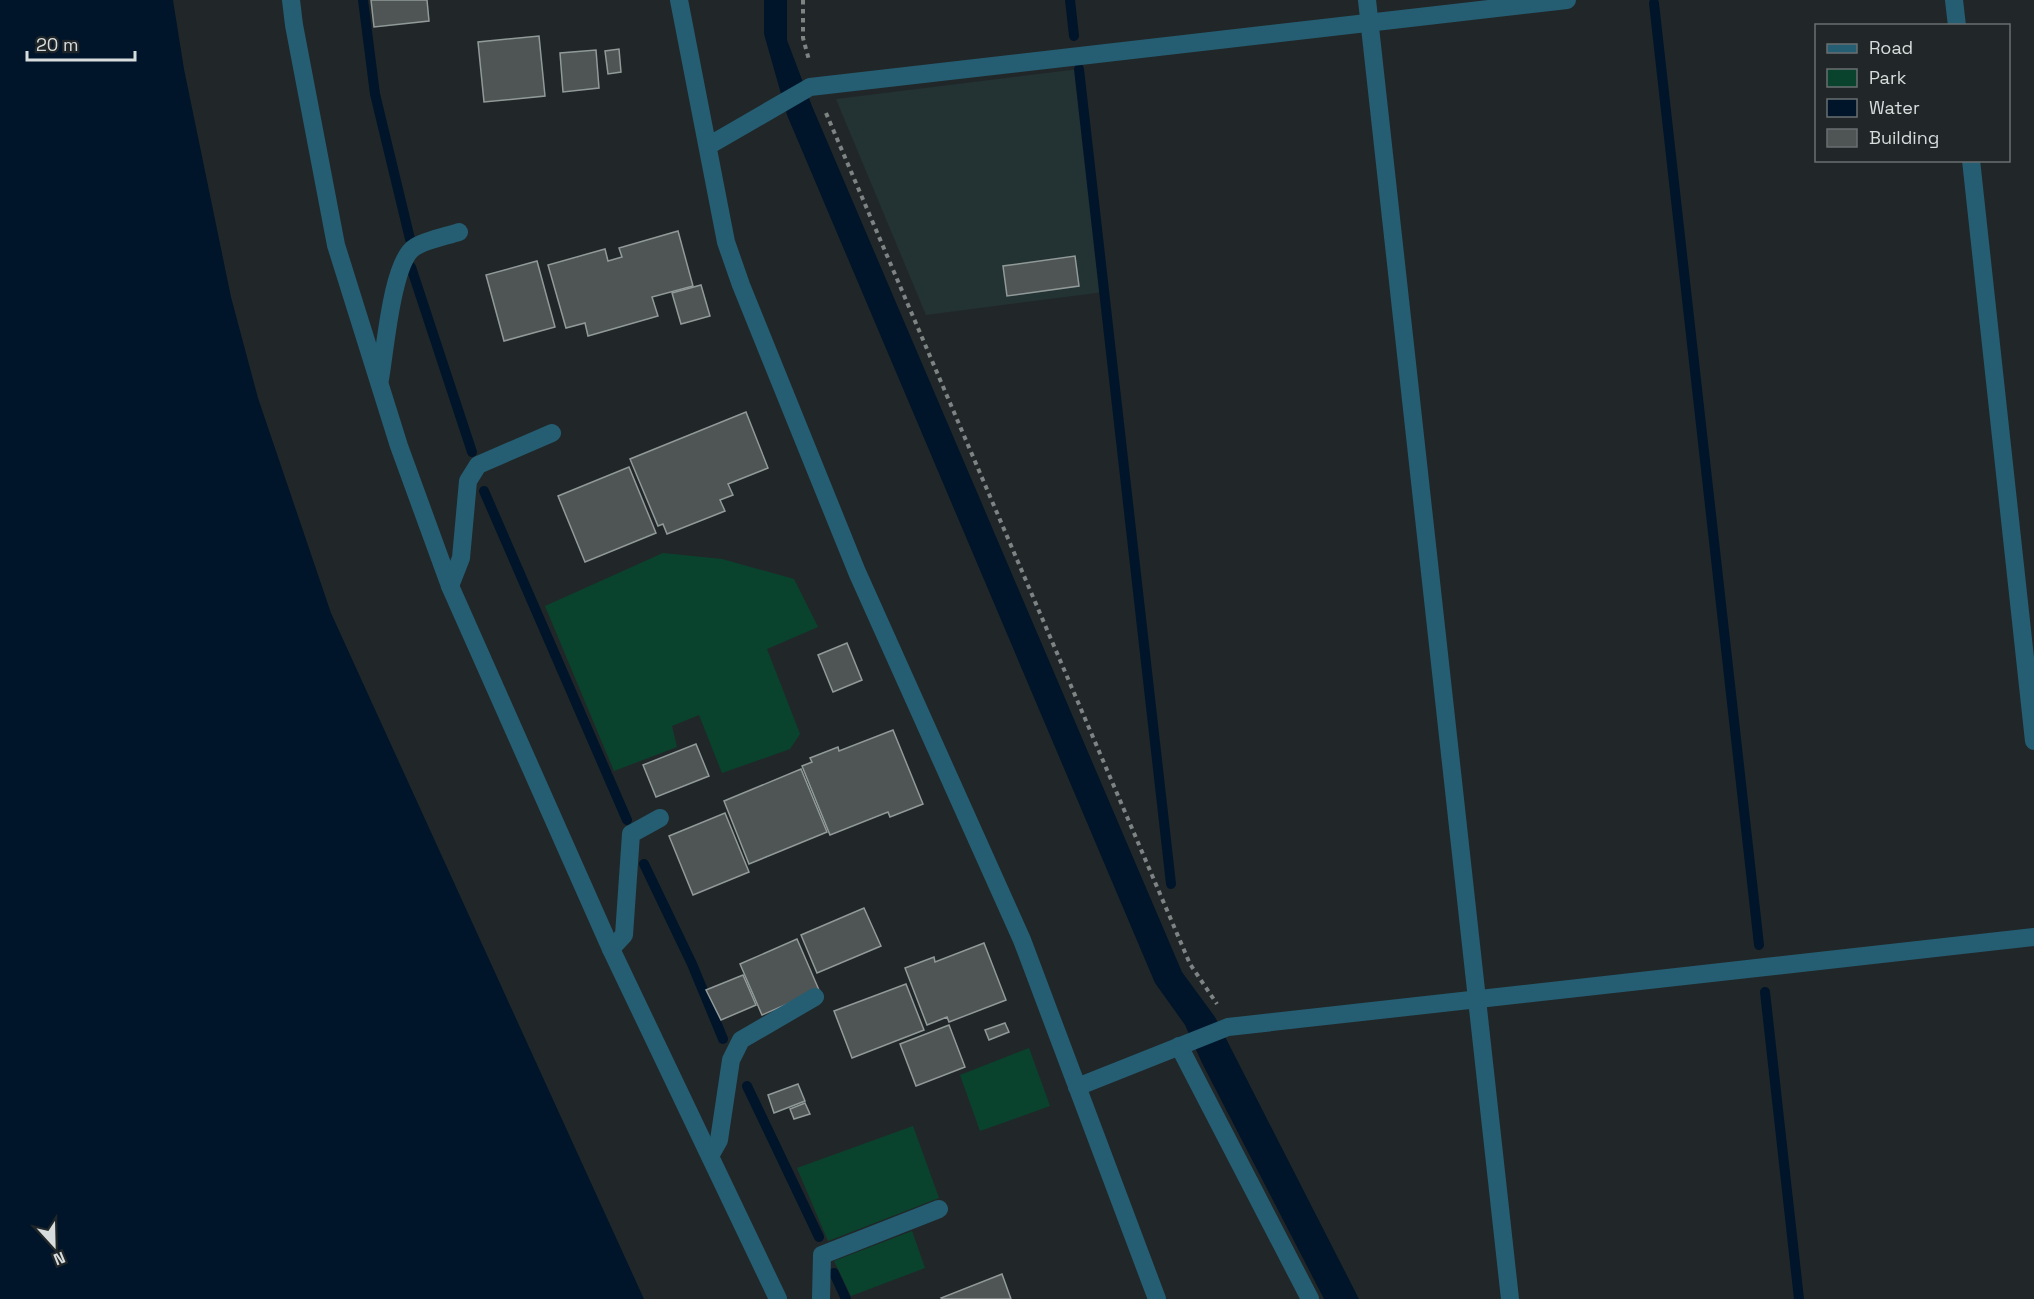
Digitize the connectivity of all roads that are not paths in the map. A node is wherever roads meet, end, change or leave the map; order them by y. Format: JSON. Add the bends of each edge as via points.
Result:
{"nodes":[{"id":1,"x":291,"y":0,"type":"edge"},
{"id":2,"x":679,"y":0,"type":"edge"},
{"id":3,"x":1367,"y":0,"type":"edge"},
{"id":4,"x":1567,"y":0,"type":"edge"},
{"id":5,"x":1954,"y":0,"type":"edge"},
{"id":6,"x":1370,"y":23,"type":"junction"},
{"id":7,"x":1957,"y":24,"type":"edge"},
{"id":8,"x":708,"y":146,"type":"junction"},
{"id":9,"x":1971,"y":162,"type":"edge"},
{"id":10,"x":459,"y":232,"type":"dead end"},
{"id":11,"x":380,"y":384,"type":"junction"},
{"id":12,"x":552,"y":433,"type":"dead end"},
{"id":13,"x":450,"y":586,"type":"junction"},
{"id":14,"x":2034,"y":741,"type":"edge"},
{"id":15,"x":660,"y":818,"type":"dead end"},
{"id":16,"x":2034,"y":937,"type":"edge"},
{"id":17,"x":611,"y":949,"type":"junction"},
{"id":18,"x":815,"y":997,"type":"dead end"},
{"id":19,"x":1478,"y":999,"type":"junction"},
{"id":20,"x":1183,"y":1045,"type":"junction"},
{"id":21,"x":1077,"y":1087,"type":"junction"},
{"id":22,"x":710,"y":1156,"type":"junction"},
{"id":23,"x":939,"y":1209,"type":"dead end"},
{"id":24,"x":778,"y":1299,"type":"edge"},
{"id":25,"x":821,"y":1299,"type":"edge"},
{"id":26,"x":1157,"y":1299,"type":"edge"},
{"id":27,"x":1310,"y":1299,"type":"edge"},
{"id":28,"x":1510,"y":1299,"type":"edge"}],
"edges":[{"from":1,"to":11,"type":"street","via":[[336,245]]},
{"from":2,"to":8,"type":"street"},
{"from":3,"to":6,"type":"street"},
{"from":4,"to":6,"type":"street"},
{"from":5,"to":7,"type":"street"},
{"from":6,"to":8,"type":"street","via":[[813,87]]},
{"from":6,"to":19,"type":"street"},
{"from":8,"to":21,"type":"street","via":[[726,242],[745,297],[857,572],[1022,940]]},
{"from":9,"to":14,"type":"street"},
{"from":10,"to":11,"type":"street","via":[[414,247],[402,263]]},
{"from":11,"to":13,"type":"street"},
{"from":12,"to":13,"type":"street","via":[[478,465],[468,481],[461,558]]},
{"from":13,"to":17,"type":"street"},
{"from":15,"to":17,"type":"street","via":[[631,834],[624,935]]},
{"from":16,"to":19,"type":"street"},
{"from":17,"to":22,"type":"street"},
{"from":18,"to":22,"type":"street","via":[[741,1040],[731,1060],[719,1140]]},
{"from":19,"to":20,"type":"street","via":[[1230,1027]]},
{"from":19,"to":28,"type":"street"},
{"from":20,"to":21,"type":"street"},
{"from":20,"to":27,"type":"street"},
{"from":21,"to":26,"type":"street"},
{"from":22,"to":24,"type":"street"},
{"from":23,"to":25,"type":"street","via":[[822,1255]]}]}
